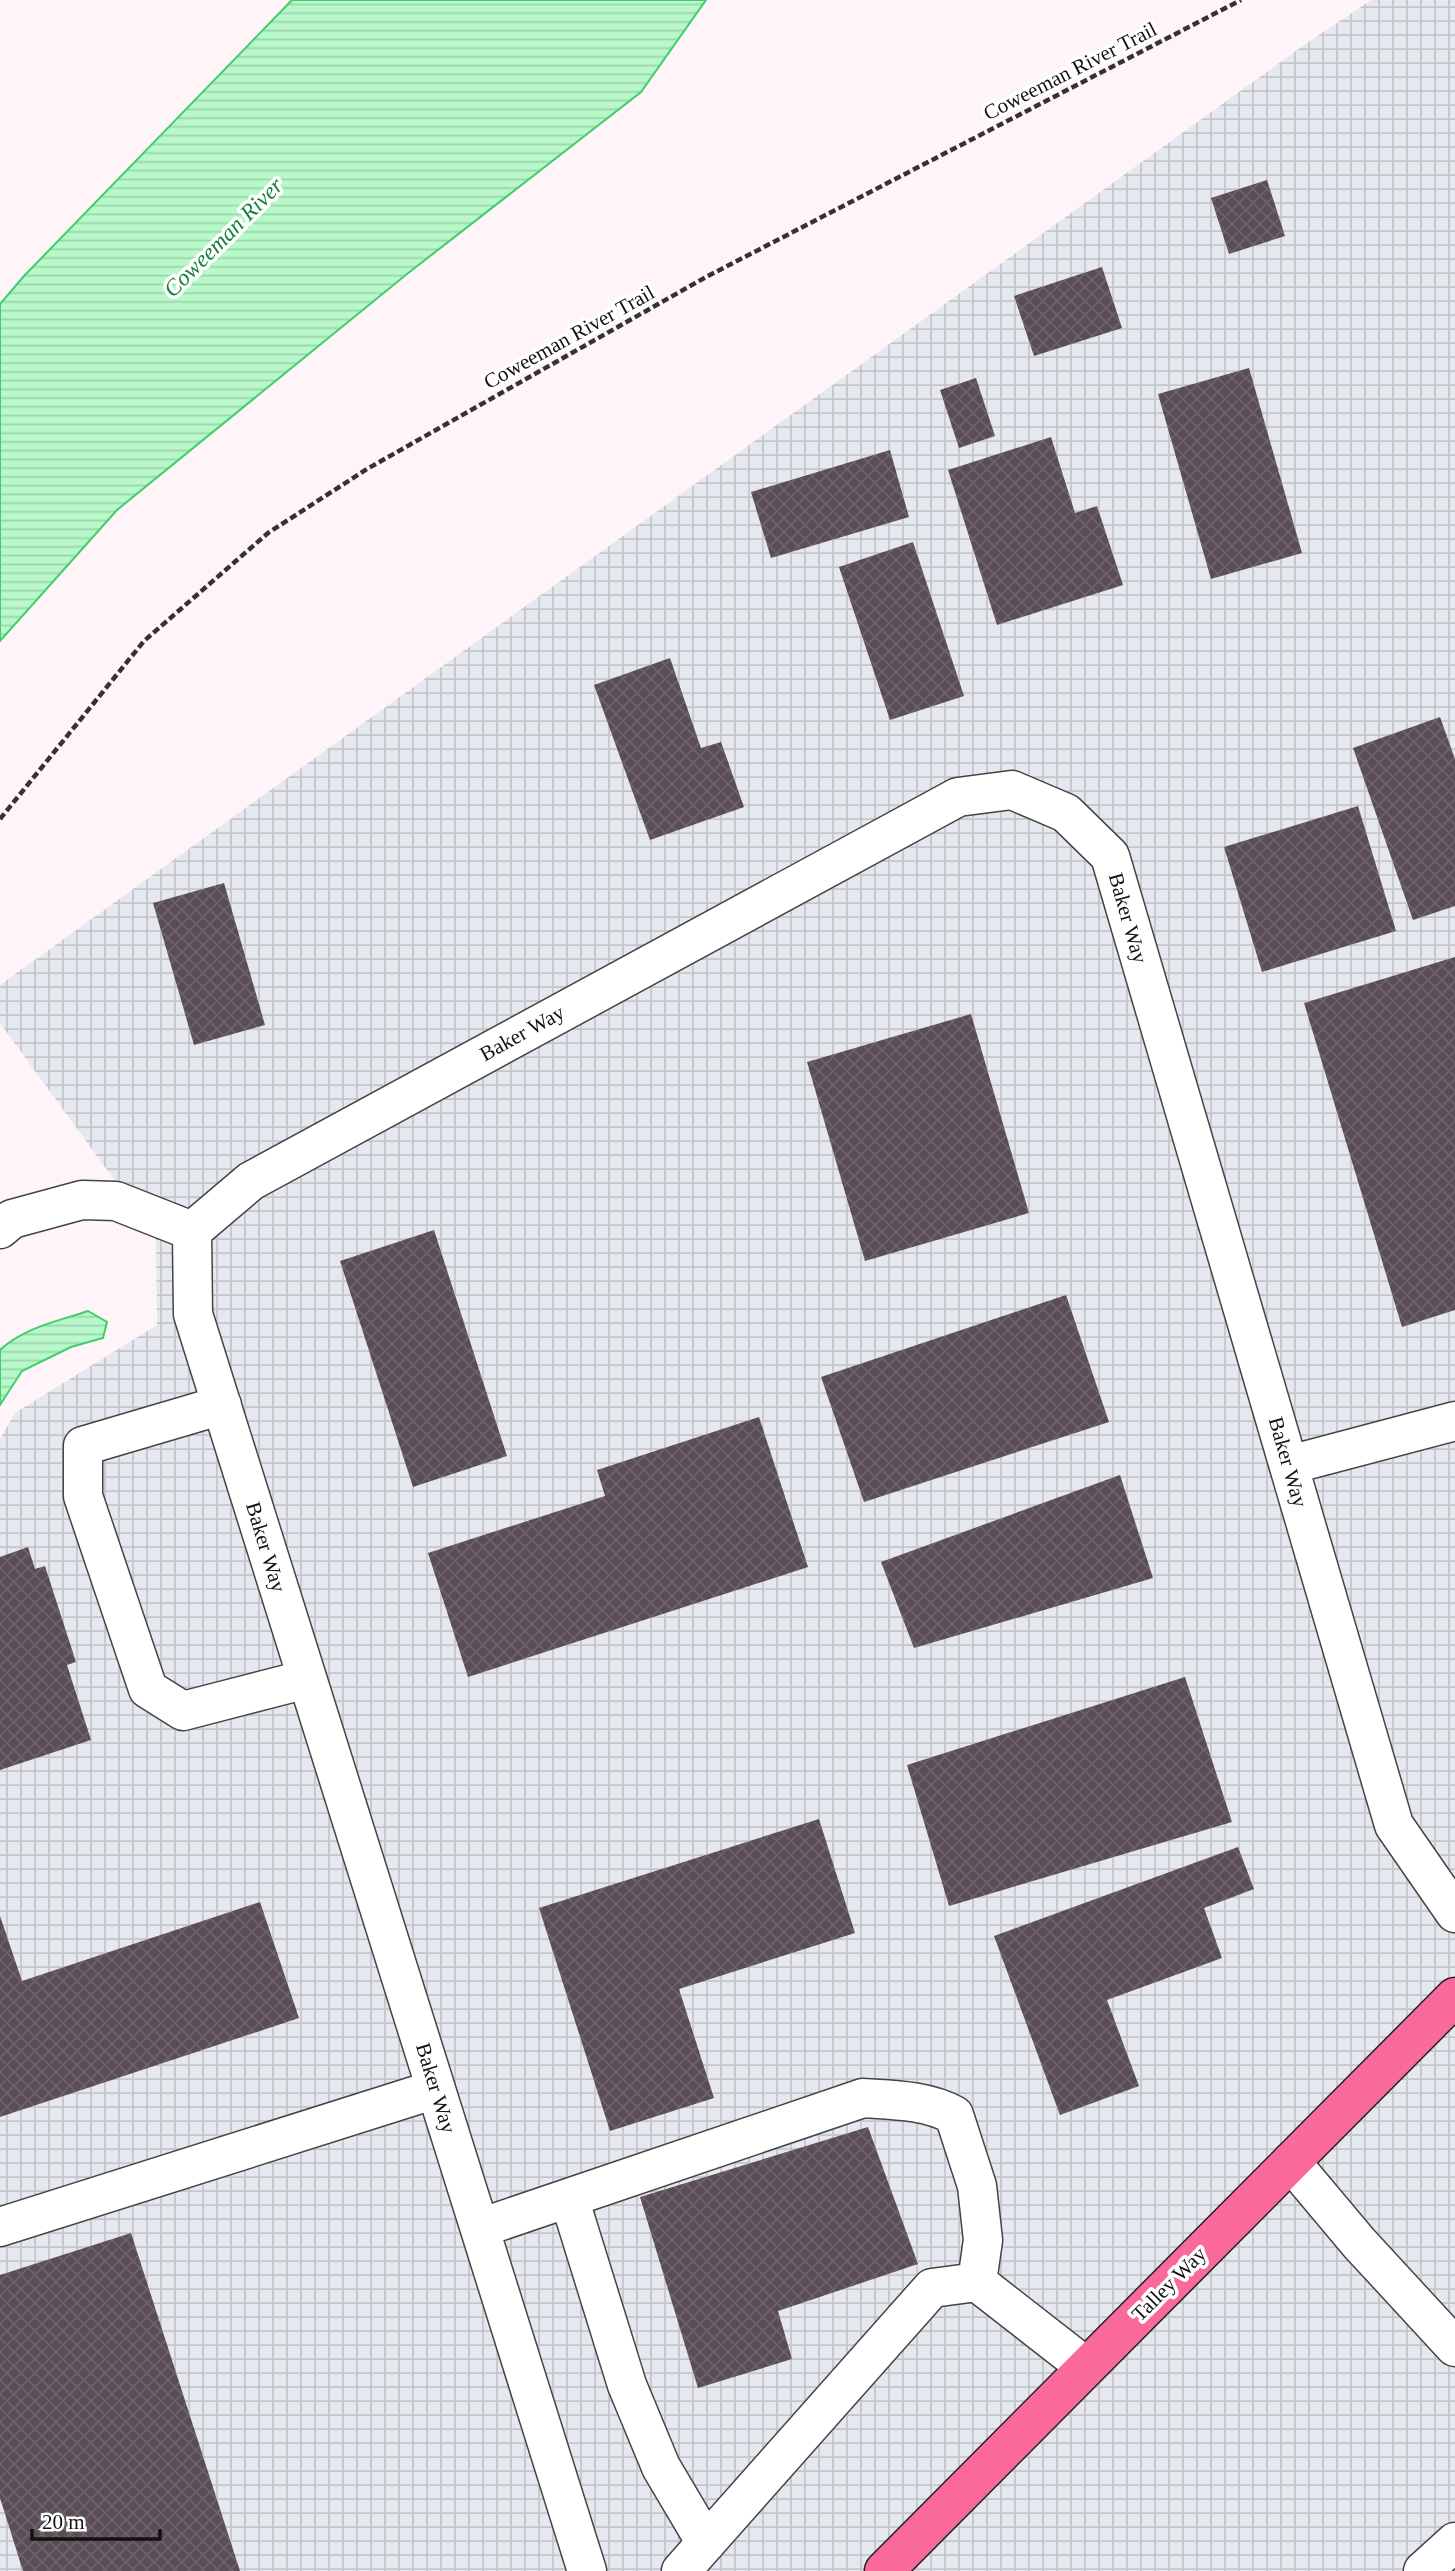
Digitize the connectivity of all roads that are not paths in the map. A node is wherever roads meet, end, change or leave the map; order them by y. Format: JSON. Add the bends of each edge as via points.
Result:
{"nodes":[{"id":1,"x":0,"y":1229,"type":"edge"},
{"id":2,"x":192,"y":1231,"type":"junction"},
{"id":3,"x":222,"y":1405,"type":"junction"},
{"id":4,"x":1455,"y":1421,"type":"edge"},
{"id":5,"x":1289,"y":1465,"type":"junction"},
{"id":6,"x":307,"y":1679,"type":"junction"},
{"id":7,"x":1455,"y":1913,"type":"edge"},
{"id":8,"x":1455,"y":1997,"type":"edge"},
{"id":9,"x":436,"y":2090,"type":"junction"},
{"id":10,"x":1291,"y":2162,"type":"junction"},
{"id":11,"x":569,"y":2198,"type":"junction"},
{"id":12,"x":0,"y":2227,"type":"edge"},
{"id":13,"x":480,"y":2228,"type":"junction"},
{"id":14,"x":977,"y":2282,"type":"junction"},
{"id":15,"x":1455,"y":2347,"type":"edge"},
{"id":16,"x":1087,"y":2367,"type":"junction"},
{"id":17,"x":1455,"y":2542,"type":"edge"},
{"id":18,"x":706,"y":2543,"type":"junction"},
{"id":19,"x":889,"y":2569,"type":"edge"},
{"id":20,"x":587,"y":2571,"type":"edge"},
{"id":21,"x":681,"y":2571,"type":"edge"},
{"id":22,"x":1423,"y":2571,"type":"edge"}],
"edges":[{"from":1,"to":2,"type":"street","via":[[12,1219],[82,1200],[116,1201]]},
{"from":2,"to":3,"type":"street","name":"Baker Way","via":[[192,1314]]},
{"from":2,"to":5,"type":"street","name":"Baker Way","via":[[251,1181],[958,797],[1012,790],[1066,813],[1110,856]]},
{"from":3,"to":6,"type":"street","name":"Baker Way"},
{"from":3,"to":6,"type":"street","via":[[83,1446],[83,1496],[148,1689],[183,1711]]},
{"from":4,"to":5,"type":"street"},
{"from":5,"to":7,"type":"street","name":"Baker Way","via":[[1394,1825]]},
{"from":6,"to":9,"type":"street","name":"Baker Way"},
{"from":8,"to":10,"type":"main road","name":"Talley Way"},
{"from":9,"to":12,"type":"street"},
{"from":9,"to":13,"type":"street","name":"Baker Way"},
{"from":10,"to":15,"type":"street"},
{"from":10,"to":16,"type":"main road","name":"Talley Way"},
{"from":11,"to":13,"type":"street"},
{"from":11,"to":14,"type":"street","via":[[863,2098],[940,2107],[954,2115],[977,2186],[983,2240]]},
{"from":11,"to":18,"type":"street","via":[[627,2385],[661,2467]]},
{"from":13,"to":20,"type":"street","name":"Baker Way"},
{"from":14,"to":16,"type":"street"},
{"from":14,"to":18,"type":"street","via":[[932,2288]]},
{"from":16,"to":19,"type":"main road","name":"Talley Way"},
{"from":17,"to":22,"type":"street"},
{"from":18,"to":21,"type":"street"}]}
